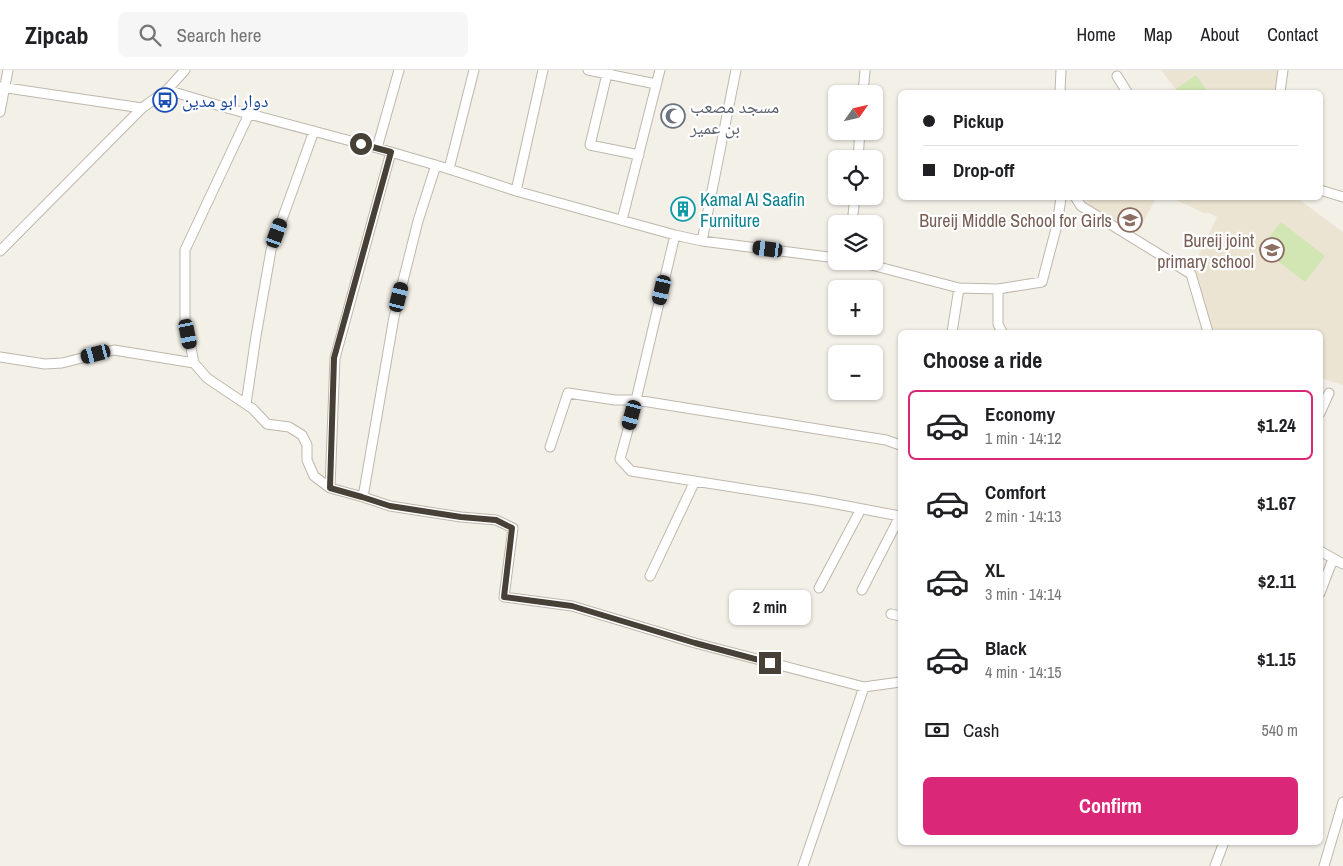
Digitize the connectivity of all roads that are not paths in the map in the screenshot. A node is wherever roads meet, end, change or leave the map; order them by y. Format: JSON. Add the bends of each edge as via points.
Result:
{"nodes":[{"id":1,"x":8,"y":70,"type":"edge"},
{"id":2,"x":185,"y":70,"type":"edge"},
{"id":3,"x":399,"y":70,"type":"edge"},
{"id":4,"x":474,"y":70,"type":"edge"},
{"id":5,"x":542,"y":70,"type":"edge"},
{"id":6,"x":588,"y":70,"type":"edge"},
{"id":7,"x":660,"y":70,"type":"edge"},
{"id":8,"x":736,"y":70,"type":"edge"},
{"id":9,"x":865,"y":70,"type":"edge"},
{"id":10,"x":1061,"y":70,"type":"edge"},
{"id":11,"x":1283,"y":70,"type":"edge"},
{"id":12,"x":607,"y":72,"type":"edge"},
{"id":13,"x":1117,"y":76,"type":"dead end"},
{"id":14,"x":656,"y":84,"type":"junction"},
{"id":15,"x":864,"y":85,"type":"edge"},
{"id":16,"x":3,"y":87,"type":"edge"},
{"id":17,"x":167,"y":90,"type":"junction"},
{"id":18,"x":1060,"y":90,"type":"edge"},
{"id":19,"x":1126,"y":90,"type":"edge"},
{"id":20,"x":1280,"y":90,"type":"edge"},
{"id":21,"x":142,"y":108,"type":"junction"},
{"id":22,"x":0,"y":112,"type":"edge"},
{"id":23,"x":249,"y":114,"type":"junction"},
{"id":24,"x":314,"y":131,"type":"junction"},
{"id":25,"x":377,"y":148,"type":"junction"},
{"id":26,"x":391,"y":152,"type":"junction"},
{"id":27,"x":639,"y":155,"type":"junction"},
{"id":28,"x":436,"y":165,"type":"junction"},
{"id":29,"x":449,"y":169,"type":"junction"},
{"id":30,"x":516,"y":191,"type":"junction"},
{"id":31,"x":1323,"y":191,"type":"edge"},
{"id":32,"x":1343,"y":197,"type":"edge"},
{"id":33,"x":1061,"y":200,"type":"edge"},
{"id":34,"x":1077,"y":200,"type":"edge"},
{"id":35,"x":622,"y":220,"type":"junction"},
{"id":36,"x":675,"y":235,"type":"junction"},
{"id":37,"x":702,"y":241,"type":"junction"},
{"id":38,"x":0,"y":251,"type":"edge"},
{"id":39,"x":828,"y":257,"type":"edge"},
{"id":40,"x":883,"y":268,"type":"edge"},
{"id":41,"x":959,"y":288,"type":"junction"},
{"id":42,"x":998,"y":289,"type":"junction"},
{"id":43,"x":952,"y":330,"type":"edge"},
{"id":44,"x":1001,"y":330,"type":"edge"},
{"id":45,"x":1207,"y":330,"type":"edge"},
{"id":46,"x":0,"y":357,"type":"edge"},
{"id":47,"x":194,"y":363,"type":"junction"},
{"id":48,"x":1329,"y":393,"type":"dead end"},
{"id":49,"x":636,"y":400,"type":"junction"},
{"id":50,"x":246,"y":404,"type":"junction"},
{"id":51,"x":1323,"y":406,"type":"edge"},
{"id":52,"x":898,"y":444,"type":"edge"},
{"id":53,"x":550,"y":447,"type":"dead end"},
{"id":54,"x":695,"y":481,"type":"junction"},
{"id":55,"x":330,"y":488,"type":"junction"},
{"id":56,"x":362,"y":497,"type":"junction"},
{"id":57,"x":861,"y":509,"type":"junction"},
{"id":58,"x":898,"y":516,"type":"edge"},
{"id":59,"x":898,"y":520,"type":"edge"},
{"id":60,"x":1323,"y":553,"type":"edge"},
{"id":61,"x":1333,"y":559,"type":"junction"},
{"id":62,"x":1343,"y":564,"type":"edge"},
{"id":63,"x":650,"y":576,"type":"dead end"},
{"id":64,"x":1323,"y":585,"type":"edge"},
{"id":65,"x":819,"y":588,"type":"dead end"},
{"id":66,"x":862,"y":590,"type":"dead end"},
{"id":67,"x":898,"y":682,"type":"edge"},
{"id":68,"x":864,"y":687,"type":"junction"},
{"id":69,"x":1343,"y":802,"type":"edge"},
{"id":70,"x":1223,"y":845,"type":"edge"},
{"id":71,"x":803,"y":866,"type":"edge"},
{"id":72,"x":1215,"y":866,"type":"edge"},
{"id":73,"x":1324,"y":866,"type":"edge"}],
"edges":[{"from":1,"to":16,"type":"street"},
{"from":2,"to":17,"type":"street"},
{"from":3,"to":25,"type":"street"},
{"from":4,"to":29,"type":"street"},
{"from":5,"to":30,"type":"street"},
{"from":6,"to":12,"type":"street"},
{"from":7,"to":14,"type":"street"},
{"from":8,"to":37,"type":"street"},
{"from":9,"to":15,"type":"street"},
{"from":10,"to":18,"type":"street"},
{"from":11,"to":20,"type":"street"},
{"from":12,"to":14,"type":"street"},
{"from":12,"to":27,"type":"street","via":[[590,145]]},
{"from":13,"to":19,"type":"street"},
{"from":14,"to":27,"type":"street"},
{"from":16,"to":21,"type":"street"},
{"from":16,"to":22,"type":"street"},
{"from":17,"to":21,"type":"street"},
{"from":17,"to":23,"type":"street"},
{"from":21,"to":38,"type":"street"},
{"from":23,"to":24,"type":"street"},
{"from":23,"to":47,"type":"street","via":[[185,250],[185,319]]},
{"from":24,"to":25,"type":"street"},
{"from":24,"to":50,"type":"street","via":[[271,250]]},
{"from":25,"to":26,"type":"street"},
{"from":26,"to":28,"type":"street"},
{"from":26,"to":55,"type":"street","via":[[334,358]]},
{"from":27,"to":35,"type":"street"},
{"from":28,"to":29,"type":"street"},
{"from":28,"to":56,"type":"street","via":[[394,317]]},
{"from":29,"to":30,"type":"street"},
{"from":30,"to":35,"type":"street"},
{"from":31,"to":32,"type":"street"},
{"from":33,"to":42,"type":"street","via":[[1042,282]]},
{"from":34,"to":45,"type":"street","via":[[1081,206],[1191,274]]},
{"from":35,"to":36,"type":"street"},
{"from":36,"to":37,"type":"street"},
{"from":36,"to":49,"type":"street"},
{"from":37,"to":39,"type":"street"},
{"from":40,"to":41,"type":"street"},
{"from":41,"to":42,"type":"street"},
{"from":41,"to":43,"type":"street"},
{"from":42,"to":44,"type":"street","via":[[998,324]]},
{"from":46,"to":47,"type":"street","via":[[45,364],[62,363],[114,350]]},
{"from":47,"to":50,"type":"street","via":[[207,378]]},
{"from":48,"to":51,"type":"street"},
{"from":49,"to":52,"type":"street"},
{"from":49,"to":53,"type":"street","via":[[568,393]]},
{"from":49,"to":54,"type":"street","via":[[620,459],[631,471]]},
{"from":50,"to":55,"type":"street","via":[[267,424],[289,427],[302,435],[314,476]]},
{"from":54,"to":57,"type":"street"},
{"from":54,"to":63,"type":"street"},
{"from":55,"to":56,"type":"street"},
{"from":56,"to":68,"type":"street","via":[[390,506],[496,520],[512,528],[504,597],[572,606],[695,643]]},
{"from":57,"to":58,"type":"street"},
{"from":57,"to":65,"type":"street"},
{"from":59,"to":66,"type":"street"},
{"from":60,"to":61,"type":"street"},
{"from":61,"to":62,"type":"street"},
{"from":61,"to":64,"type":"street"},
{"from":67,"to":68,"type":"street"},
{"from":68,"to":71,"type":"street"},
{"from":69,"to":73,"type":"street"},
{"from":70,"to":72,"type":"street"}]}
